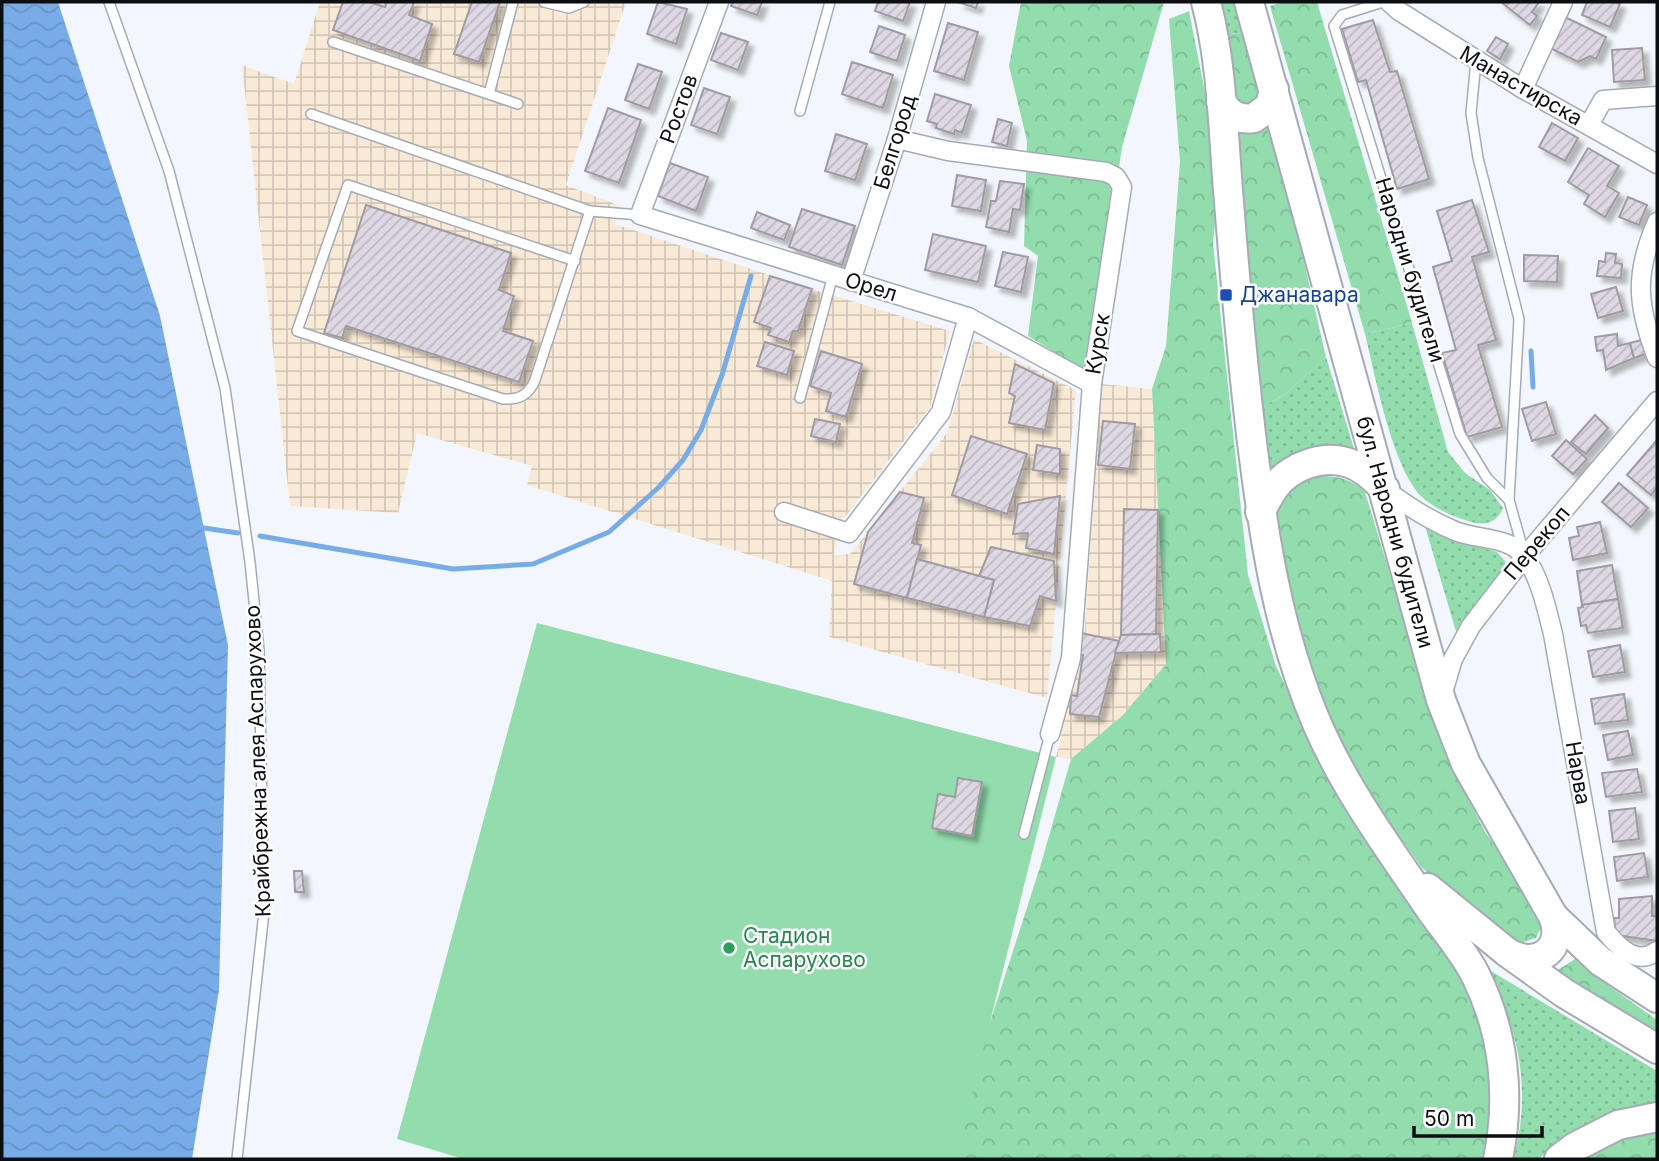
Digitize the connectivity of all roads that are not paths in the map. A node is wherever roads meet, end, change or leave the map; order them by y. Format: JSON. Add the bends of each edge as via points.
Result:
{"nodes":[{"id":1,"x":109,"y":2,"type":"edge"},
{"id":2,"x":513,"y":2,"type":"edge"},
{"id":3,"x":544,"y":2,"type":"edge"},
{"id":4,"x":584,"y":2,"type":"edge"},
{"id":5,"x":719,"y":2,"type":"edge"},
{"id":6,"x":830,"y":2,"type":"edge"},
{"id":7,"x":936,"y":2,"type":"edge"},
{"id":8,"x":1206,"y":2,"type":"edge"},
{"id":9,"x":1249,"y":2,"type":"edge"},
{"id":10,"x":1386,"y":2,"type":"edge"},
{"id":11,"x":1563,"y":2,"type":"edge"},
{"id":12,"x":333,"y":42,"type":"dead end"},
{"id":13,"x":1476,"y":61,"type":"junction"},
{"id":14,"x":1274,"y":89,"type":"junction"},
{"id":15,"x":1523,"y":89,"type":"junction"},
{"id":16,"x":489,"y":94,"type":"junction"},
{"id":17,"x":1657,"y":96,"type":"edge"},
{"id":18,"x":1221,"y":101,"type":"junction"},
{"id":19,"x":518,"y":104,"type":"dead end"},
{"id":20,"x":800,"y":111,"type":"dead end"},
{"id":21,"x":311,"y":114,"type":"dead end"},
{"id":22,"x":1589,"y":125,"type":"junction"},
{"id":23,"x":897,"y":139,"type":"junction"},
{"id":24,"x":1657,"y":164,"type":"edge"},
{"id":25,"x":590,"y":211,"type":"junction"},
{"id":26,"x":640,"y":215,"type":"junction"},
{"id":27,"x":1657,"y":222,"type":"edge"},
{"id":28,"x":575,"y":261,"type":"junction"},
{"id":29,"x":833,"y":275,"type":"junction"},
{"id":30,"x":851,"y":281,"type":"junction"},
{"id":31,"x":968,"y":317,"type":"junction"},
{"id":32,"x":1657,"y":358,"type":"edge"},
{"id":33,"x":1092,"y":384,"type":"junction"},
{"id":34,"x":800,"y":398,"type":"dead end"},
{"id":35,"x":1657,"y":401,"type":"edge"},
{"id":36,"x":1385,"y":489,"type":"junction"},
{"id":37,"x":1509,"y":500,"type":"junction"},
{"id":38,"x":784,"y":512,"type":"dead end"},
{"id":39,"x":1260,"y":512,"type":"junction"},
{"id":40,"x":1525,"y":556,"type":"junction"},
{"id":41,"x":1441,"y":699,"type":"junction"},
{"id":42,"x":1050,"y":734,"type":"joint"},
{"id":43,"x":1024,"y":834,"type":"dead end"},
{"id":44,"x":1397,"y":860,"type":"junction"},
{"id":45,"x":1553,"y":916,"type":"junction"},
{"id":46,"x":1657,"y":951,"type":"edge"},
{"id":47,"x":1508,"y":953,"type":"junction"},
{"id":48,"x":1657,"y":998,"type":"edge"},
{"id":49,"x":1657,"y":1049,"type":"edge"},
{"id":50,"x":1657,"y":1117,"type":"edge"},
{"id":51,"x":237,"y":1159,"type":"edge"},
{"id":52,"x":1499,"y":1159,"type":"edge"},
{"id":53,"x":1559,"y":1159,"type":"edge"}],
"edges":[{"from":1,"to":51,"type":"lane","name":"Крайбрежна алея Аспарухово","via":[[169,171],[225,388],[249,551],[259,650],[264,912]]},
{"from":2,"to":16,"type":"lane"},
{"from":3,"to":4,"type":"lane","via":[[569,8]]},
{"from":5,"to":26,"type":"street","name":"Ростов"},
{"from":6,"to":20,"type":"lane"},
{"from":7,"to":23,"type":"street","name":"Белгород"},
{"from":8,"to":18,"type":"main road"},
{"from":9,"to":14,"type":"main road","name":"бул. Народни будители"},
{"from":10,"to":13,"type":"street","name":"Манастирска"},
{"from":10,"to":37,"type":"lane","name":"Народни будители","via":[[1342,15],[1334,26],[1460,434],[1487,478]]},
{"from":11,"to":15,"type":"street"},
{"from":12,"to":16,"type":"lane"},
{"from":13,"to":15,"type":"street","name":"Манастирска"},
{"from":13,"to":37,"type":"lane","via":[[1471,113],[1476,147],[1519,318]]},
{"from":14,"to":18,"type":"main road","via":[[1270,106],[1254,118],[1236,117]]},
{"from":14,"to":36,"type":"main road","name":"бул. Народни будители"},
{"from":15,"to":22,"type":"street","name":"Манастирска"},
{"from":16,"to":19,"type":"lane"},
{"from":17,"to":22,"type":"street","via":[[1603,100]]},
{"from":18,"to":39,"type":"main road","via":[[1235,286]]},
{"from":21,"to":25,"type":"lane"},
{"from":22,"to":24,"type":"street","name":"Манастирска"},
{"from":23,"to":30,"type":"street","name":"Белгород"},
{"from":23,"to":33,"type":"street","name":"Курск","via":[[948,151],[1106,172],[1120,182]]},
{"from":25,"to":26,"type":"lane"},
{"from":25,"to":28,"type":"lane"},
{"from":26,"to":29,"type":"street","name":"Орел"},
{"from":27,"to":32,"type":"street","via":[[1643,266],[1641,309]]},
{"from":28,"to":28,"type":"lane","via":[[535,380],[520,398],[503,399],[297,331],[348,185]]},
{"from":29,"to":30,"type":"street","name":"Орел"},
{"from":29,"to":34,"type":"lane"},
{"from":30,"to":31,"type":"street","name":"Орел"},
{"from":31,"to":33,"type":"street","name":"Орел"},
{"from":31,"to":38,"type":"street","via":[[942,412],[849,534]]},
{"from":33,"to":42,"type":"street","name":"Курск","via":[[1070,658]]},
{"from":35,"to":40,"type":"street","name":"Перекоп"},
{"from":36,"to":39,"type":"main road","via":[[1347,462],[1315,462],[1286,476]]},
{"from":36,"to":40,"type":"street","via":[[1440,524],[1508,544]]},
{"from":36,"to":41,"type":"main road","name":"бул. Народни будители"},
{"from":37,"to":40,"type":"lane","name":"Народни будители"},
{"from":39,"to":44,"type":"main road","via":[[1275,589],[1318,725],[1365,814]]},
{"from":40,"to":41,"type":"street","name":"Перекоп","via":[[1471,626],[1453,659]]},
{"from":40,"to":46,"type":"street","name":"Нарва","via":[[1541,590],[1553,634],[1605,932],[1618,948],[1635,956],[1650,957]]},
{"from":41,"to":45,"type":"main road","name":"бул. Народни будители","via":[[1466,764]]},
{"from":42,"to":43,"type":"lane"},
{"from":44,"to":47,"type":"main road"},
{"from":44,"to":52,"type":"main road","via":[[1474,973],[1491,1016],[1506,1087]]},
{"from":45,"to":47,"type":"main road","via":[[1556,935],[1547,952],[1526,960]]},
{"from":45,"to":48,"type":"main road","name":"бул. Народни будители","via":[[1600,961]]},
{"from":47,"to":49,"type":"main road"},
{"from":50,"to":53,"type":"main road","via":[[1618,1125]]}]}
